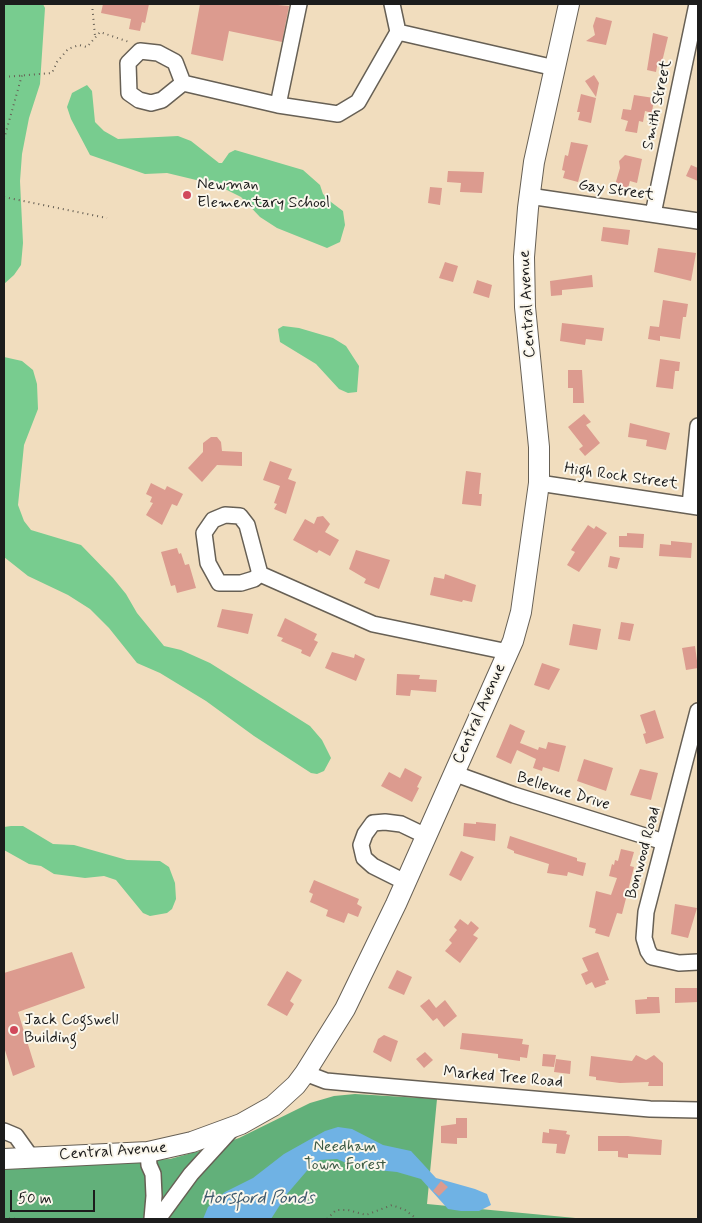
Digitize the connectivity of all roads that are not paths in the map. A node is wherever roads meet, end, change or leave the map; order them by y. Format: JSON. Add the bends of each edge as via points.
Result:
{"nodes":[{"id":1,"x":299,"y":4,"type":"edge"},
{"id":2,"x":392,"y":4,"type":"edge"},
{"id":3,"x":569,"y":4,"type":"edge"},
{"id":4,"x":697,"y":4,"type":"edge"},
{"id":5,"x":398,"y":32,"type":"junction"},
{"id":6,"x":555,"y":68,"type":"junction"},
{"id":7,"x":182,"y":83,"type":"dead end"},
{"id":8,"x":278,"y":105,"type":"junction"},
{"id":9,"x":529,"y":196,"type":"junction"},
{"id":10,"x":653,"y":214,"type":"junction"},
{"id":11,"x":698,"y":222,"type":"edge"},
{"id":12,"x":698,"y":426,"type":"edge"},
{"id":13,"x":539,"y":483,"type":"junction"},
{"id":14,"x":694,"y":506,"type":"edge"},
{"id":15,"x":260,"y":574,"type":"junction"},
{"id":16,"x":508,"y":652,"type":"junction"},
{"id":17,"x":698,"y":711,"type":"edge"},
{"id":18,"x":453,"y":773,"type":"junction"},
{"id":19,"x":426,"y":836,"type":"junction"},
{"id":20,"x":664,"y":842,"type":"junction"},
{"id":21,"x":405,"y":882,"type":"junction"},
{"id":22,"x":698,"y":962,"type":"edge"},
{"id":23,"x":306,"y":1073,"type":"junction"},
{"id":24,"x":698,"y":1110,"type":"edge"},
{"id":25,"x":234,"y":1127,"type":"junction"},
{"id":26,"x":4,"y":1131,"type":"edge"},
{"id":27,"x":157,"y":1150,"type":"junction"},
{"id":28,"x":31,"y":1157,"type":"junction"},
{"id":29,"x":4,"y":1159,"type":"edge"},
{"id":30,"x":152,"y":1219,"type":"edge"},
{"id":31,"x":158,"y":1219,"type":"edge"}],
"edges":[{"from":1,"to":8,"type":"street"},
{"from":2,"to":5,"type":"street"},
{"from":3,"to":6,"type":"main road","name":"Central Avenue"},
{"from":4,"to":10,"type":"street","name":"Smith Street"},
{"from":5,"to":6,"type":"street"},
{"from":5,"to":8,"type":"street","via":[[358,102],[338,114]]},
{"from":6,"to":9,"type":"main road","name":"Central Avenue"},
{"from":7,"to":8,"type":"street"},
{"from":9,"to":10,"type":"street","name":"Gay Street"},
{"from":9,"to":13,"type":"main road","name":"Central Avenue","via":[[524,257],[525,307],[539,447]]},
{"from":10,"to":11,"type":"street","name":"Gay Street"},
{"from":12,"to":14,"type":"street"},
{"from":13,"to":14,"type":"street","name":"High Rock Street"},
{"from":13,"to":16,"type":"main road","name":"Central Avenue","via":[[521,612]]},
{"from":15,"to":15,"type":"street","via":[[247,525],[240,516],[225,514],[213,520],[204,533],[208,563],[219,583],[241,583]]},
{"from":15,"to":16,"type":"street","via":[[373,624]]},
{"from":16,"to":18,"type":"main road","name":"Central Avenue"},
{"from":17,"to":20,"type":"street","name":"Bonwood Road"},
{"from":18,"to":19,"type":"main road","name":"Central Avenue"},
{"from":18,"to":20,"type":"street","name":"Bellevue Drive"},
{"from":19,"to":21,"type":"main road","name":"Central Avenue"},
{"from":19,"to":21,"type":"street","via":[[400,824],[385,822],[374,823],[365,834],[361,845],[364,858]]},
{"from":20,"to":22,"type":"street","name":"Bonwood Road","via":[[646,912],[644,938],[652,957],[680,963]]},
{"from":21,"to":23,"type":"main road","name":"Central Avenue","via":[[345,1009]]},
{"from":23,"to":24,"type":"street","name":"Marked Tree Road","via":[[326,1080],[358,1084],[650,1109]]},
{"from":23,"to":25,"type":"main road","name":"Central Avenue","via":[[273,1106]]},
{"from":25,"to":27,"type":"main road","name":"Central Avenue","via":[[203,1139]]},
{"from":25,"to":31,"type":"street","via":[[191,1174]]},
{"from":26,"to":28,"type":"street","via":[[16,1136]]},
{"from":27,"to":28,"type":"main road","name":"Central Avenue"},
{"from":27,"to":30,"type":"street","via":[[149,1165],[153,1174]]},
{"from":28,"to":29,"type":"main road","name":"Central Avenue"}]}
